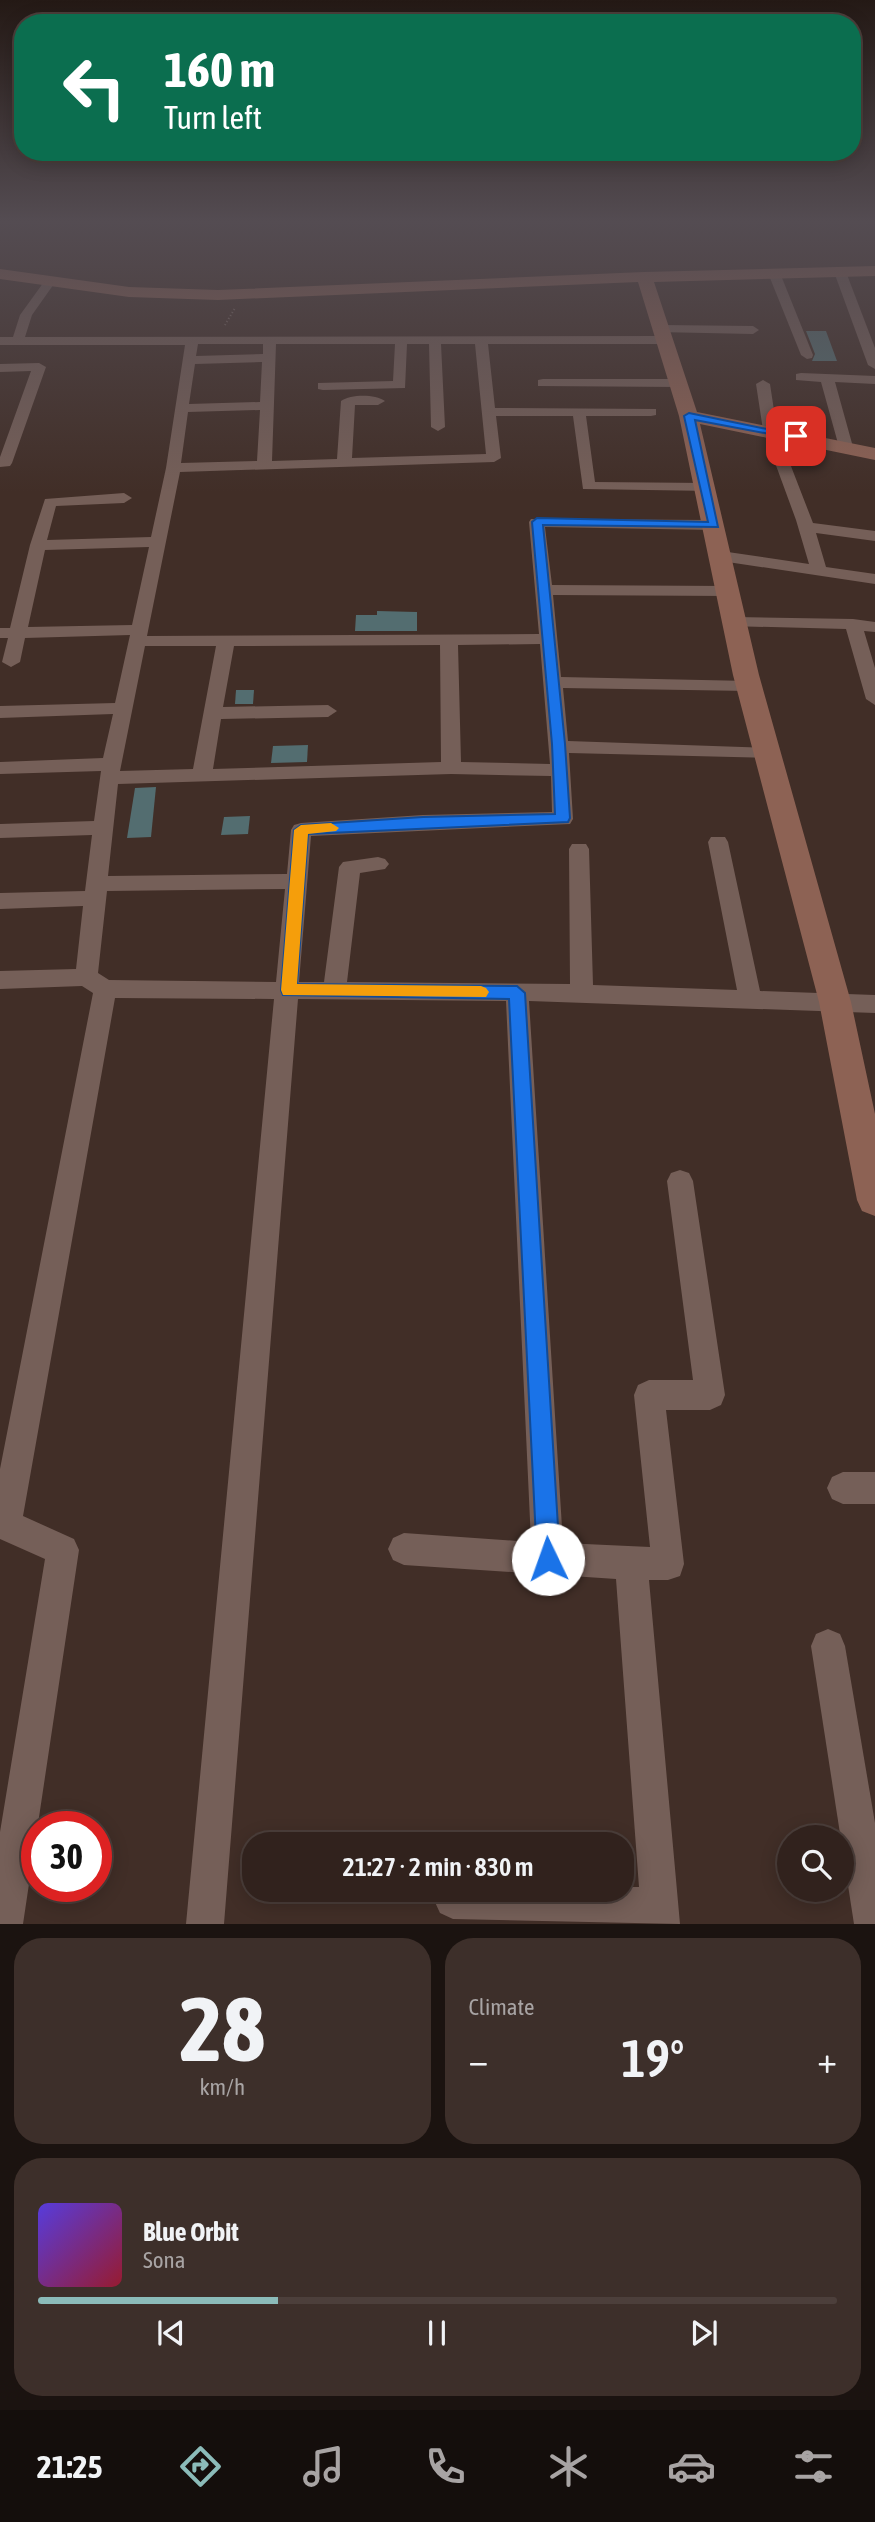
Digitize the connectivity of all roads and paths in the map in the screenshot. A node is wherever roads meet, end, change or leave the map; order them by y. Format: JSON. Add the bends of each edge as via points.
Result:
{"nodes":[{"id":1,"x":28,"y":313,"type":"edge"},
{"id":2,"x":232,"y":313,"type":"edge"},
{"id":3,"x":656,"y":313,"type":"edge"},
{"id":4,"x":790,"y":313,"type":"edge"},
{"id":5,"x":855,"y":313,"type":"edge"},
{"id":6,"x":753,"y":330,"type":"dead end"},
{"id":7,"x":664,"y":335,"type":"junction"},
{"id":8,"x":481,"y":340,"type":"junction"},
{"id":9,"x":0,"y":341,"type":"edge"},
{"id":10,"x":18,"y":341,"type":"junction"},
{"id":11,"x":192,"y":341,"type":"junction"},
{"id":12,"x":270,"y":341,"type":"junction"},
{"id":13,"x":401,"y":341,"type":"junction"},
{"id":14,"x":435,"y":341,"type":"junction"},
{"id":15,"x":807,"y":355,"type":"dead end"},
{"id":16,"x":270,"y":358,"type":"junction"},
{"id":17,"x":189,"y":360,"type":"junction"},
{"id":18,"x":875,"y":365,"type":"edge"},
{"id":19,"x":0,"y":368,"type":"edge"},
{"id":20,"x":802,"y":377,"type":"dead end"},
{"id":21,"x":827,"y":378,"type":"junction"},
{"id":22,"x":875,"y":380,"type":"edge"},
{"id":23,"x":543,"y":383,"type":"dead end"},
{"id":24,"x":680,"y":383,"type":"junction"},
{"id":25,"x":764,"y":384,"type":"dead end"},
{"id":26,"x":323,"y":386,"type":"dead end"},
{"id":27,"x":395,"y":401,"type":"dead end"},
{"id":28,"x":267,"y":406,"type":"junction"},
{"id":29,"x":182,"y":408,"type":"junction"},
{"id":30,"x":488,"y":412,"type":"junction"},
{"id":31,"x":579,"y":412,"type":"junction"},
{"id":32,"x":651,"y":412,"type":"dead end"},
{"id":33,"x":689,"y":416,"type":"junction"},
{"id":34,"x":438,"y":427,"type":"dead end"},
{"id":35,"x":769,"y":430,"type":"junction"},
{"id":36,"x":846,"y":447,"type":"junction"},
{"id":37,"x":875,"y":454,"type":"edge"},
{"id":38,"x":344,"y":462,"type":"junction"},
{"id":39,"x":0,"y":463,"type":"edge"},
{"id":40,"x":264,"y":465,"type":"junction"},
{"id":41,"x":173,"y":467,"type":"junction"},
{"id":42,"x":707,"y":488,"type":"junction"},
{"id":43,"x":124,"y":498,"type":"dead end"},
{"id":44,"x":714,"y":525,"type":"junction"},
{"id":45,"x":806,"y":527,"type":"junction"},
{"id":46,"x":875,"y":536,"type":"edge"},
{"id":47,"x":157,"y":542,"type":"junction"},
{"id":48,"x":38,"y":544,"type":"junction"},
{"id":49,"x":721,"y":556,"type":"junction"},
{"id":50,"x":819,"y":571,"type":"junction"},
{"id":51,"x":875,"y":579,"type":"edge"},
{"id":52,"x":544,"y":590,"type":"junction"},
{"id":53,"x":728,"y":590,"type":"junction"},
{"id":54,"x":735,"y":622,"type":"junction"},
{"id":55,"x":853,"y":624,"type":"junction"},
{"id":56,"x":875,"y":627,"type":"edge"},
{"id":57,"x":8,"y":633,"type":"edge"},
{"id":58,"x":138,"y":636,"type":"junction"},
{"id":59,"x":548,"y":639,"type":"junction"},
{"id":60,"x":449,"y":640,"type":"junction"},
{"id":61,"x":226,"y":641,"type":"junction"},
{"id":62,"x":11,"y":662,"type":"dead end"},
{"id":63,"x":553,"y":682,"type":"junction"},
{"id":64,"x":749,"y":686,"type":"junction"},
{"id":65,"x":875,"y":699,"type":"edge"},
{"id":66,"x":123,"y":708,"type":"junction"},
{"id":67,"x":328,"y":711,"type":"dead end"},
{"id":68,"x":0,"y":712,"type":"edge"},
{"id":69,"x":214,"y":713,"type":"junction"},
{"id":70,"x":559,"y":747,"type":"junction"},
{"id":71,"x":768,"y":754,"type":"junction"},
{"id":72,"x":0,"y":768,"type":"edge"},
{"id":73,"x":451,"y":768,"type":"junction"},
{"id":74,"x":560,"y":770,"type":"junction"},
{"id":75,"x":110,"y":771,"type":"junction"},
{"id":76,"x":202,"y":775,"type":"junction"},
{"id":77,"x":103,"y":828,"type":"junction"},
{"id":78,"x":0,"y":831,"type":"edge"},
{"id":79,"x":718,"y":842,"type":"dead end"},
{"id":80,"x":579,"y":849,"type":"dead end"},
{"id":81,"x":378,"y":864,"type":"dead end"},
{"id":82,"x":297,"y":881,"type":"junction"},
{"id":83,"x":96,"y":891,"type":"junction"},
{"id":84,"x":0,"y":901,"type":"edge"},
{"id":85,"x":0,"y":980,"type":"edge"},
{"id":86,"x":95,"y":983,"type":"junction"},
{"id":87,"x":289,"y":990,"type":"junction"},
{"id":88,"x":334,"y":991,"type":"junction"},
{"id":89,"x":517,"y":993,"type":"junction"},
{"id":90,"x":582,"y":993,"type":"junction"},
{"id":91,"x":750,"y":999,"type":"junction"},
{"id":92,"x":835,"y":1002,"type":"junction"},
{"id":93,"x":875,"y":1004,"type":"edge"},
{"id":94,"x":680,"y":1181,"type":"dead end"},
{"id":95,"x":875,"y":1200,"type":"edge"},
{"id":96,"x":844,"y":1488,"type":"dead end"},
{"id":97,"x":875,"y":1488,"type":"edge"},
{"id":98,"x":404,"y":1549,"type":"dead end"},
{"id":99,"x":548,"y":1559,"type":"junction"},
{"id":100,"x":631,"y":1563,"type":"junction"},
{"id":101,"x":828,"y":1646,"type":"dead end"},
{"id":102,"x":481,"y":1902,"type":"edge"},
{"id":103,"x":660,"y":1915,"type":"edge"},
{"id":104,"x":4,"y":1923,"type":"edge"},
{"id":105,"x":205,"y":1923,"type":"edge"},
{"id":106,"x":873,"y":1923,"type":"edge"}],
"edges":[{"from":1,"to":10,"type":"street"},
{"from":2,"to":11,"type":"path","via":[[218,331]]},
{"from":3,"to":7,"type":"street"},
{"from":4,"to":15,"type":"street"},
{"from":5,"to":18,"type":"street"},
{"from":6,"to":7,"type":"street"},
{"from":7,"to":8,"type":"street"},
{"from":7,"to":24,"type":"street"},
{"from":8,"to":14,"type":"street"},
{"from":8,"to":30,"type":"street"},
{"from":9,"to":10,"type":"street"},
{"from":10,"to":11,"type":"street"},
{"from":11,"to":12,"type":"street"},
{"from":11,"to":17,"type":"street"},
{"from":12,"to":13,"type":"street"},
{"from":12,"to":16,"type":"street"},
{"from":13,"to":14,"type":"street"},
{"from":13,"to":26,"type":"street","via":[[400,385]]},
{"from":14,"to":34,"type":"street"},
{"from":16,"to":17,"type":"street"},
{"from":16,"to":28,"type":"street"},
{"from":17,"to":29,"type":"street"},
{"from":19,"to":39,"type":"street","via":[[39,367],[5,463]]},
{"from":20,"to":21,"type":"street"},
{"from":21,"to":22,"type":"street"},
{"from":21,"to":36,"type":"street"},
{"from":23,"to":24,"type":"street"},
{"from":24,"to":33,"type":"street"},
{"from":25,"to":35,"type":"street"},
{"from":27,"to":38,"type":"street","via":[[348,401]]},
{"from":28,"to":29,"type":"street"},
{"from":28,"to":40,"type":"street"},
{"from":29,"to":41,"type":"street"},
{"from":30,"to":31,"type":"street"},
{"from":30,"to":38,"type":"street","via":[[494,458]]},
{"from":31,"to":32,"type":"street"},
{"from":31,"to":42,"type":"street","via":[[587,486]]},
{"from":33,"to":35,"type":"street"},
{"from":33,"to":42,"type":"street"},
{"from":35,"to":36,"type":"street"},
{"from":35,"to":45,"type":"street"},
{"from":36,"to":37,"type":"street"},
{"from":38,"to":40,"type":"street"},
{"from":40,"to":41,"type":"street"},
{"from":41,"to":47,"type":"street"},
{"from":42,"to":44,"type":"street"},
{"from":43,"to":48,"type":"street","via":[[50,502]]},
{"from":44,"to":49,"type":"street"},
{"from":44,"to":52,"type":"street","via":[[537,522]]},
{"from":45,"to":46,"type":"street"},
{"from":45,"to":50,"type":"street"},
{"from":47,"to":48,"type":"street"},
{"from":47,"to":58,"type":"street"},
{"from":48,"to":57,"type":"street"},
{"from":49,"to":50,"type":"street"},
{"from":49,"to":53,"type":"street"},
{"from":50,"to":51,"type":"street"},
{"from":52,"to":53,"type":"street"},
{"from":52,"to":59,"type":"street"},
{"from":53,"to":54,"type":"street"},
{"from":54,"to":55,"type":"street"},
{"from":54,"to":64,"type":"street"},
{"from":55,"to":56,"type":"street"},
{"from":55,"to":65,"type":"street"},
{"from":57,"to":58,"type":"street"},
{"from":57,"to":62,"type":"street"},
{"from":58,"to":61,"type":"street"},
{"from":58,"to":66,"type":"street"},
{"from":59,"to":60,"type":"street"},
{"from":59,"to":63,"type":"street"},
{"from":60,"to":61,"type":"street"},
{"from":60,"to":73,"type":"street"},
{"from":61,"to":69,"type":"street"},
{"from":63,"to":64,"type":"street"},
{"from":63,"to":70,"type":"street"},
{"from":64,"to":71,"type":"street"},
{"from":66,"to":68,"type":"street"},
{"from":66,"to":75,"type":"street"},
{"from":67,"to":69,"type":"street"},
{"from":69,"to":76,"type":"street"},
{"from":70,"to":71,"type":"street"},
{"from":70,"to":74,"type":"street"},
{"from":71,"to":92,"type":"street"},
{"from":72,"to":75,"type":"street"},
{"from":73,"to":74,"type":"street"},
{"from":73,"to":76,"type":"street"},
{"from":74,"to":82,"type":"street","via":[[563,818],[301,830]]},
{"from":75,"to":76,"type":"street"},
{"from":75,"to":77,"type":"street"},
{"from":77,"to":78,"type":"street"},
{"from":77,"to":83,"type":"street"},
{"from":79,"to":91,"type":"street"},
{"from":80,"to":90,"type":"street"},
{"from":81,"to":88,"type":"street","via":[[350,867]]},
{"from":82,"to":83,"type":"street"},
{"from":82,"to":87,"type":"street"},
{"from":83,"to":84,"type":"street"},
{"from":83,"to":86,"type":"street"},
{"from":85,"to":86,"type":"street"},
{"from":86,"to":87,"type":"street"},
{"from":86,"to":104,"type":"street","via":[[5,1525],[63,1550]]},
{"from":87,"to":88,"type":"street"},
{"from":87,"to":105,"type":"street"},
{"from":88,"to":89,"type":"street"},
{"from":89,"to":90,"type":"street"},
{"from":89,"to":99,"type":"street"},
{"from":90,"to":91,"type":"street"},
{"from":91,"to":92,"type":"street"},
{"from":92,"to":93,"type":"street"},
{"from":92,"to":95,"type":"street"},
{"from":94,"to":100,"type":"street","via":[[710,1395],[649,1395],[668,1564]]},
{"from":96,"to":97,"type":"street"},
{"from":98,"to":99,"type":"street"},
{"from":99,"to":100,"type":"street"},
{"from":100,"to":103,"type":"street"},
{"from":101,"to":106,"type":"street"},
{"from":102,"to":103,"type":"street"}]}
